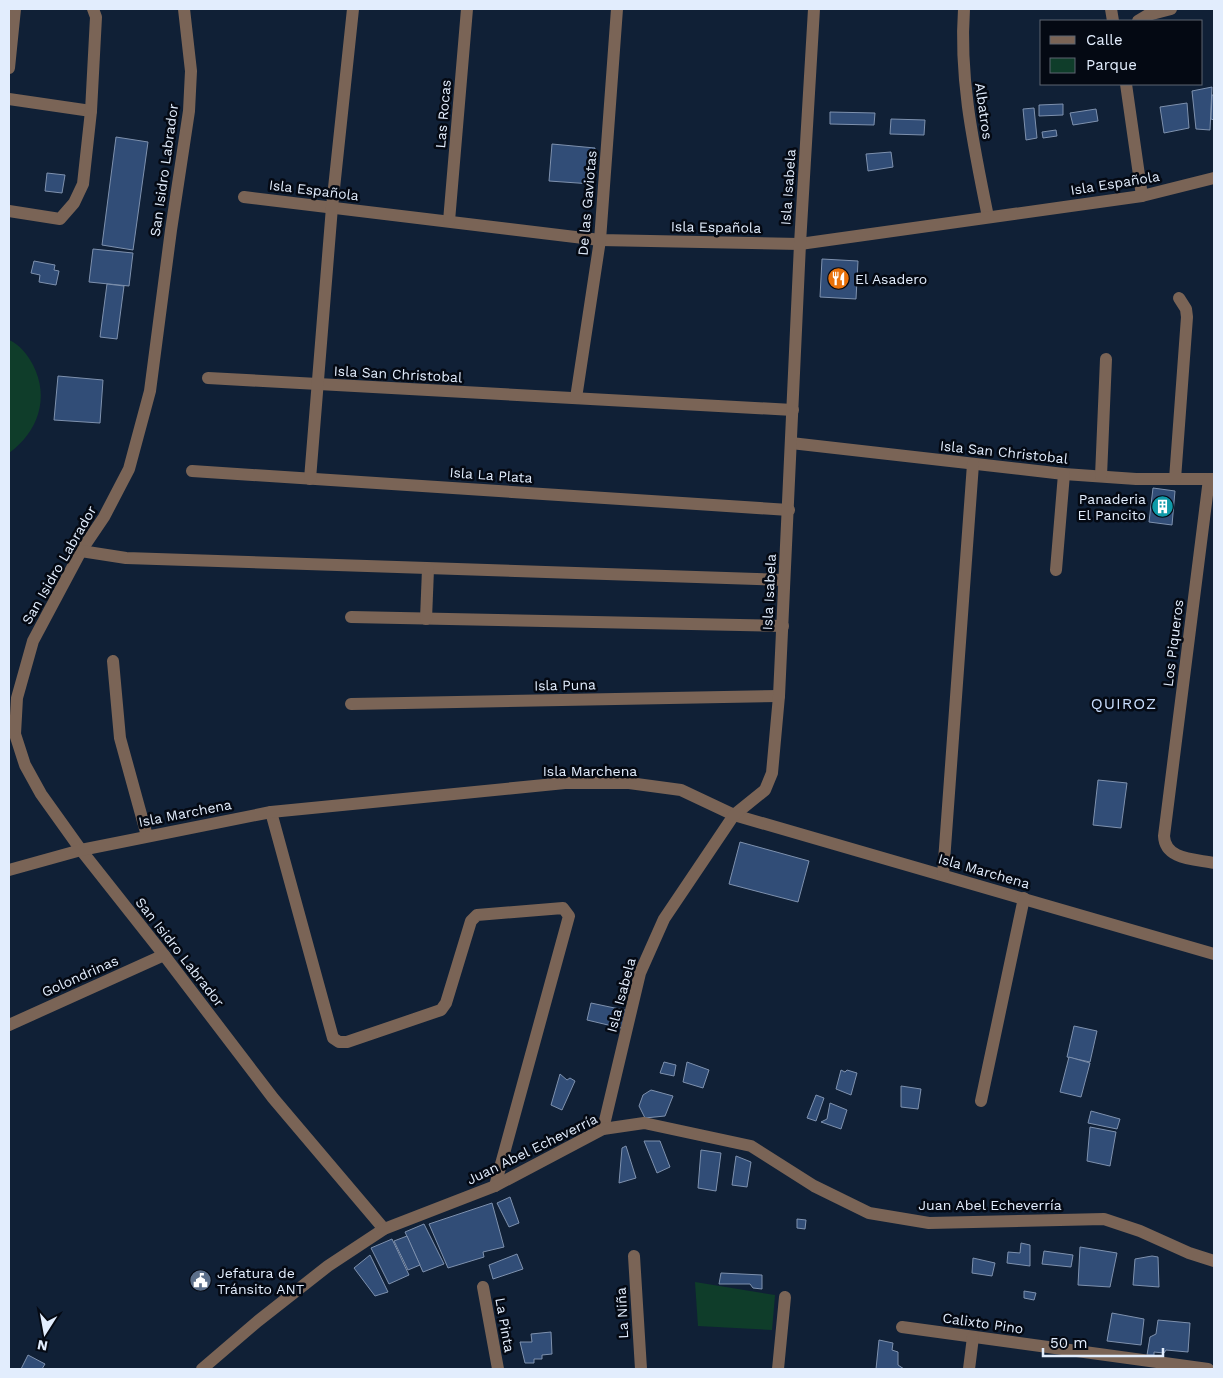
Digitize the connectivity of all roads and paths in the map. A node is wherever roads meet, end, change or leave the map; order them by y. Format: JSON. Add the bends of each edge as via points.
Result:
{"nodes":[{"id":1,"x":15,"y":9,"type":"edge"},
{"id":2,"x":94,"y":9,"type":"edge"},
{"id":3,"x":184,"y":9,"type":"edge"},
{"id":4,"x":352,"y":9,"type":"edge"},
{"id":5,"x":467,"y":9,"type":"edge"},
{"id":6,"x":617,"y":9,"type":"edge"},
{"id":7,"x":814,"y":9,"type":"edge"},
{"id":8,"x":964,"y":9,"type":"edge"},
{"id":9,"x":1171,"y":9,"type":"edge"},
{"id":10,"x":1140,"y":20,"type":"edge"},
{"id":11,"x":9,"y":68,"type":"edge"},
{"id":12,"x":1126,"y":85,"type":"edge"},
{"id":13,"x":9,"y":99,"type":"edge"},
{"id":14,"x":91,"y":111,"type":"junction"},
{"id":15,"x":1214,"y":178,"type":"edge"},
{"id":16,"x":1142,"y":196,"type":"junction"},
{"id":17,"x":244,"y":197,"type":"dead end"},
{"id":18,"x":332,"y":207,"type":"junction"},
{"id":19,"x":9,"y":211,"type":"edge"},
{"id":20,"x":988,"y":216,"type":"junction"},
{"id":21,"x":448,"y":221,"type":"junction"},
{"id":22,"x":600,"y":240,"type":"junction"},
{"id":23,"x":800,"y":244,"type":"junction"},
{"id":24,"x":1179,"y":298,"type":"dead end"},
{"id":25,"x":1106,"y":359,"type":"dead end"},
{"id":26,"x":208,"y":378,"type":"dead end"},
{"id":27,"x":318,"y":384,"type":"junction"},
{"id":28,"x":576,"y":398,"type":"junction"},
{"id":29,"x":793,"y":410,"type":"junction"},
{"id":30,"x":791,"y":443,"type":"junction"},
{"id":31,"x":973,"y":464,"type":"junction"},
{"id":32,"x":192,"y":471,"type":"dead end"},
{"id":33,"x":1064,"y":474,"type":"junction"},
{"id":34,"x":1101,"y":476,"type":"junction"},
{"id":35,"x":310,"y":479,"type":"junction"},
{"id":36,"x":1175,"y":479,"type":"junction"},
{"id":37,"x":1212,"y":479,"type":"edge"},
{"id":38,"x":789,"y":510,"type":"junction"},
{"id":39,"x":81,"y":551,"type":"junction"},
{"id":40,"x":428,"y":569,"type":"junction"},
{"id":41,"x":1056,"y":570,"type":"dead end"},
{"id":42,"x":784,"y":580,"type":"junction"},
{"id":43,"x":351,"y":617,"type":"dead end"},
{"id":44,"x":426,"y":619,"type":"junction"},
{"id":45,"x":783,"y":626,"type":"junction"},
{"id":46,"x":113,"y":661,"type":"dead end"},
{"id":47,"x":780,"y":696,"type":"junction"},
{"id":48,"x":351,"y":704,"type":"dead end"},
{"id":49,"x":271,"y":812,"type":"junction"},
{"id":50,"x":734,"y":814,"type":"junction"},
{"id":51,"x":147,"y":836,"type":"junction"},
{"id":52,"x":80,"y":850,"type":"junction"},
{"id":53,"x":1214,"y":863,"type":"edge"},
{"id":54,"x":9,"y":870,"type":"edge"},
{"id":55,"x":943,"y":875,"type":"junction"},
{"id":56,"x":1024,"y":898,"type":"junction"},
{"id":57,"x":1214,"y":954,"type":"edge"},
{"id":58,"x":164,"y":955,"type":"junction"},
{"id":59,"x":9,"y":1025,"type":"edge"},
{"id":60,"x":981,"y":1100,"type":"dead end"},
{"id":61,"x":603,"y":1129,"type":"junction"},
{"id":62,"x":495,"y":1186,"type":"junction"},
{"id":63,"x":384,"y":1229,"type":"junction"},
{"id":64,"x":634,"y":1256,"type":"dead end"},
{"id":65,"x":1214,"y":1261,"type":"edge"},
{"id":66,"x":483,"y":1287,"type":"dead end"},
{"id":67,"x":785,"y":1297,"type":"dead end"},
{"id":68,"x":902,"y":1327,"type":"dead end"},
{"id":69,"x":973,"y":1337,"type":"junction"},
{"id":70,"x":1144,"y":1365,"type":"edge"},
{"id":71,"x":202,"y":1369,"type":"edge"},
{"id":72,"x":498,"y":1369,"type":"edge"},
{"id":73,"x":641,"y":1369,"type":"edge"},
{"id":74,"x":778,"y":1369,"type":"edge"},
{"id":75,"x":969,"y":1369,"type":"edge"},
{"id":76,"x":1208,"y":1369,"type":"edge"}],
"edges":[{"from":1,"to":11,"type":"street"},
{"from":2,"to":14,"type":"street"},
{"from":3,"to":39,"type":"street","name":"San Isidro Labrador","via":[[191,71],[189,111],[150,391],[130,469]]},
{"from":4,"to":18,"type":"street","name":"Isla San Christobal"},
{"from":5,"to":21,"type":"street","name":"Las Rocas"},
{"from":6,"to":22,"type":"street","name":"De las Gaviotas"},
{"from":7,"to":23,"type":"street","name":"Isla Isabela"},
{"from":8,"to":20,"type":"street","name":"Albatros","via":[[962,33],[968,115]]},
{"from":9,"to":10,"type":"street"},
{"from":12,"to":16,"type":"street"},
{"from":13,"to":14,"type":"street"},
{"from":14,"to":19,"type":"street","via":[[83,184],[65,214],[60,219]]},
{"from":15,"to":16,"type":"street","name":"Isla Española"},
{"from":16,"to":20,"type":"street","name":"Isla Española"},
{"from":17,"to":18,"type":"street","name":"Isla Española"},
{"from":18,"to":21,"type":"street","name":"Isla Española"},
{"from":18,"to":27,"type":"street","name":"Isla San Christobal"},
{"from":20,"to":23,"type":"street","name":"Isla Española"},
{"from":21,"to":22,"type":"street","name":"Isla Española"},
{"from":22,"to":23,"type":"street","name":"Isla Española"},
{"from":22,"to":28,"type":"street","name":"De las Gaviotas"},
{"from":23,"to":29,"type":"street","name":"Isla Isabela"},
{"from":24,"to":36,"type":"street","via":[[1187,317]]},
{"from":25,"to":34,"type":"street"},
{"from":26,"to":27,"type":"street"},
{"from":27,"to":28,"type":"street","name":"Isla San Christobal"},
{"from":27,"to":35,"type":"street"},
{"from":28,"to":29,"type":"street","name":"Isla San Christobal"},
{"from":29,"to":30,"type":"street","name":"Isla Isabela"},
{"from":30,"to":31,"type":"street","name":"Isla San Christobal"},
{"from":30,"to":38,"type":"street","name":"Isla Isabela"},
{"from":31,"to":33,"type":"street","name":"Isla San Christobal"},
{"from":31,"to":55,"type":"street"},
{"from":32,"to":35,"type":"street","name":"Isla La Plata"},
{"from":33,"to":34,"type":"street","name":"Isla San Christobal"},
{"from":33,"to":41,"type":"street"},
{"from":34,"to":36,"type":"street","name":"Isla San Christobal"},
{"from":35,"to":38,"type":"street","name":"Isla La Plata"},
{"from":36,"to":37,"type":"street","name":"Isla San Christobal"},
{"from":37,"to":53,"type":"street","name":"Los Piqueros","via":[[1164,845],[1172,854]]},
{"from":38,"to":42,"type":"street","name":"Isla Isabela"},
{"from":39,"to":40,"type":"street","via":[[126,558]]},
{"from":39,"to":52,"type":"street","name":"San Isidro Labrador","via":[[34,641],[17,698],[15,734],[29,772]]},
{"from":40,"to":42,"type":"street"},
{"from":40,"to":44,"type":"street"},
{"from":42,"to":45,"type":"street","name":"Isla Isabela"},
{"from":43,"to":44,"type":"street"},
{"from":44,"to":45,"type":"street"},
{"from":45,"to":47,"type":"street","name":"Isla Isabela"},
{"from":46,"to":51,"type":"street","via":[[120,738]]},
{"from":47,"to":48,"type":"street","name":"Isla Puna"},
{"from":47,"to":50,"type":"street","name":"Isla Isabela","via":[[772,773],[765,790]]},
{"from":49,"to":50,"type":"street","name":"Isla Marchena","via":[[566,783],[629,783],[681,790]]},
{"from":49,"to":51,"type":"street","name":"Isla Marchena"},
{"from":49,"to":62,"type":"street","via":[[333,1038],[339,1042],[441,1010],[446,1004],[471,921],[477,915],[564,908],[568,911]]},
{"from":50,"to":55,"type":"street","name":"Isla Marchena"},
{"from":50,"to":61,"type":"street","name":"Isla Isabela","via":[[664,920],[649,950],[640,973]]},
{"from":51,"to":52,"type":"street","name":"Isla Marchena"},
{"from":52,"to":54,"type":"street","name":"Isla Marchena"},
{"from":52,"to":58,"type":"street","name":"San Isidro Labrador"},
{"from":55,"to":56,"type":"street","name":"Isla Marchena"},
{"from":56,"to":57,"type":"street","name":"Isla Marchena"},
{"from":56,"to":60,"type":"street"},
{"from":58,"to":59,"type":"street","name":"Golondrinas"},
{"from":58,"to":63,"type":"street","name":"San Isidro Labrador","via":[[273,1098]]},
{"from":61,"to":62,"type":"street","name":"Juan Abel Echeverría"},
{"from":61,"to":65,"type":"street","name":"Juan Abel Echeverría","via":[[644,1124],[751,1146],[814,1186],[869,1213],[929,1223],[1104,1219]]},
{"from":62,"to":63,"type":"street","name":"Juan Abel Echeverría"},
{"from":63,"to":71,"type":"street","name":"Juan Abel Echeverría","via":[[356,1246],[265,1315]]},
{"from":64,"to":73,"type":"street","name":"La Niña"},
{"from":66,"to":72,"type":"street","name":"La Pinta"},
{"from":67,"to":74,"type":"street"},
{"from":68,"to":69,"type":"street","name":"Calixto Pino"},
{"from":69,"to":70,"type":"street","name":"Calixto Pino"},
{"from":69,"to":75,"type":"street"},
{"from":70,"to":76,"type":"street","name":"Calixto Pino"}]}
